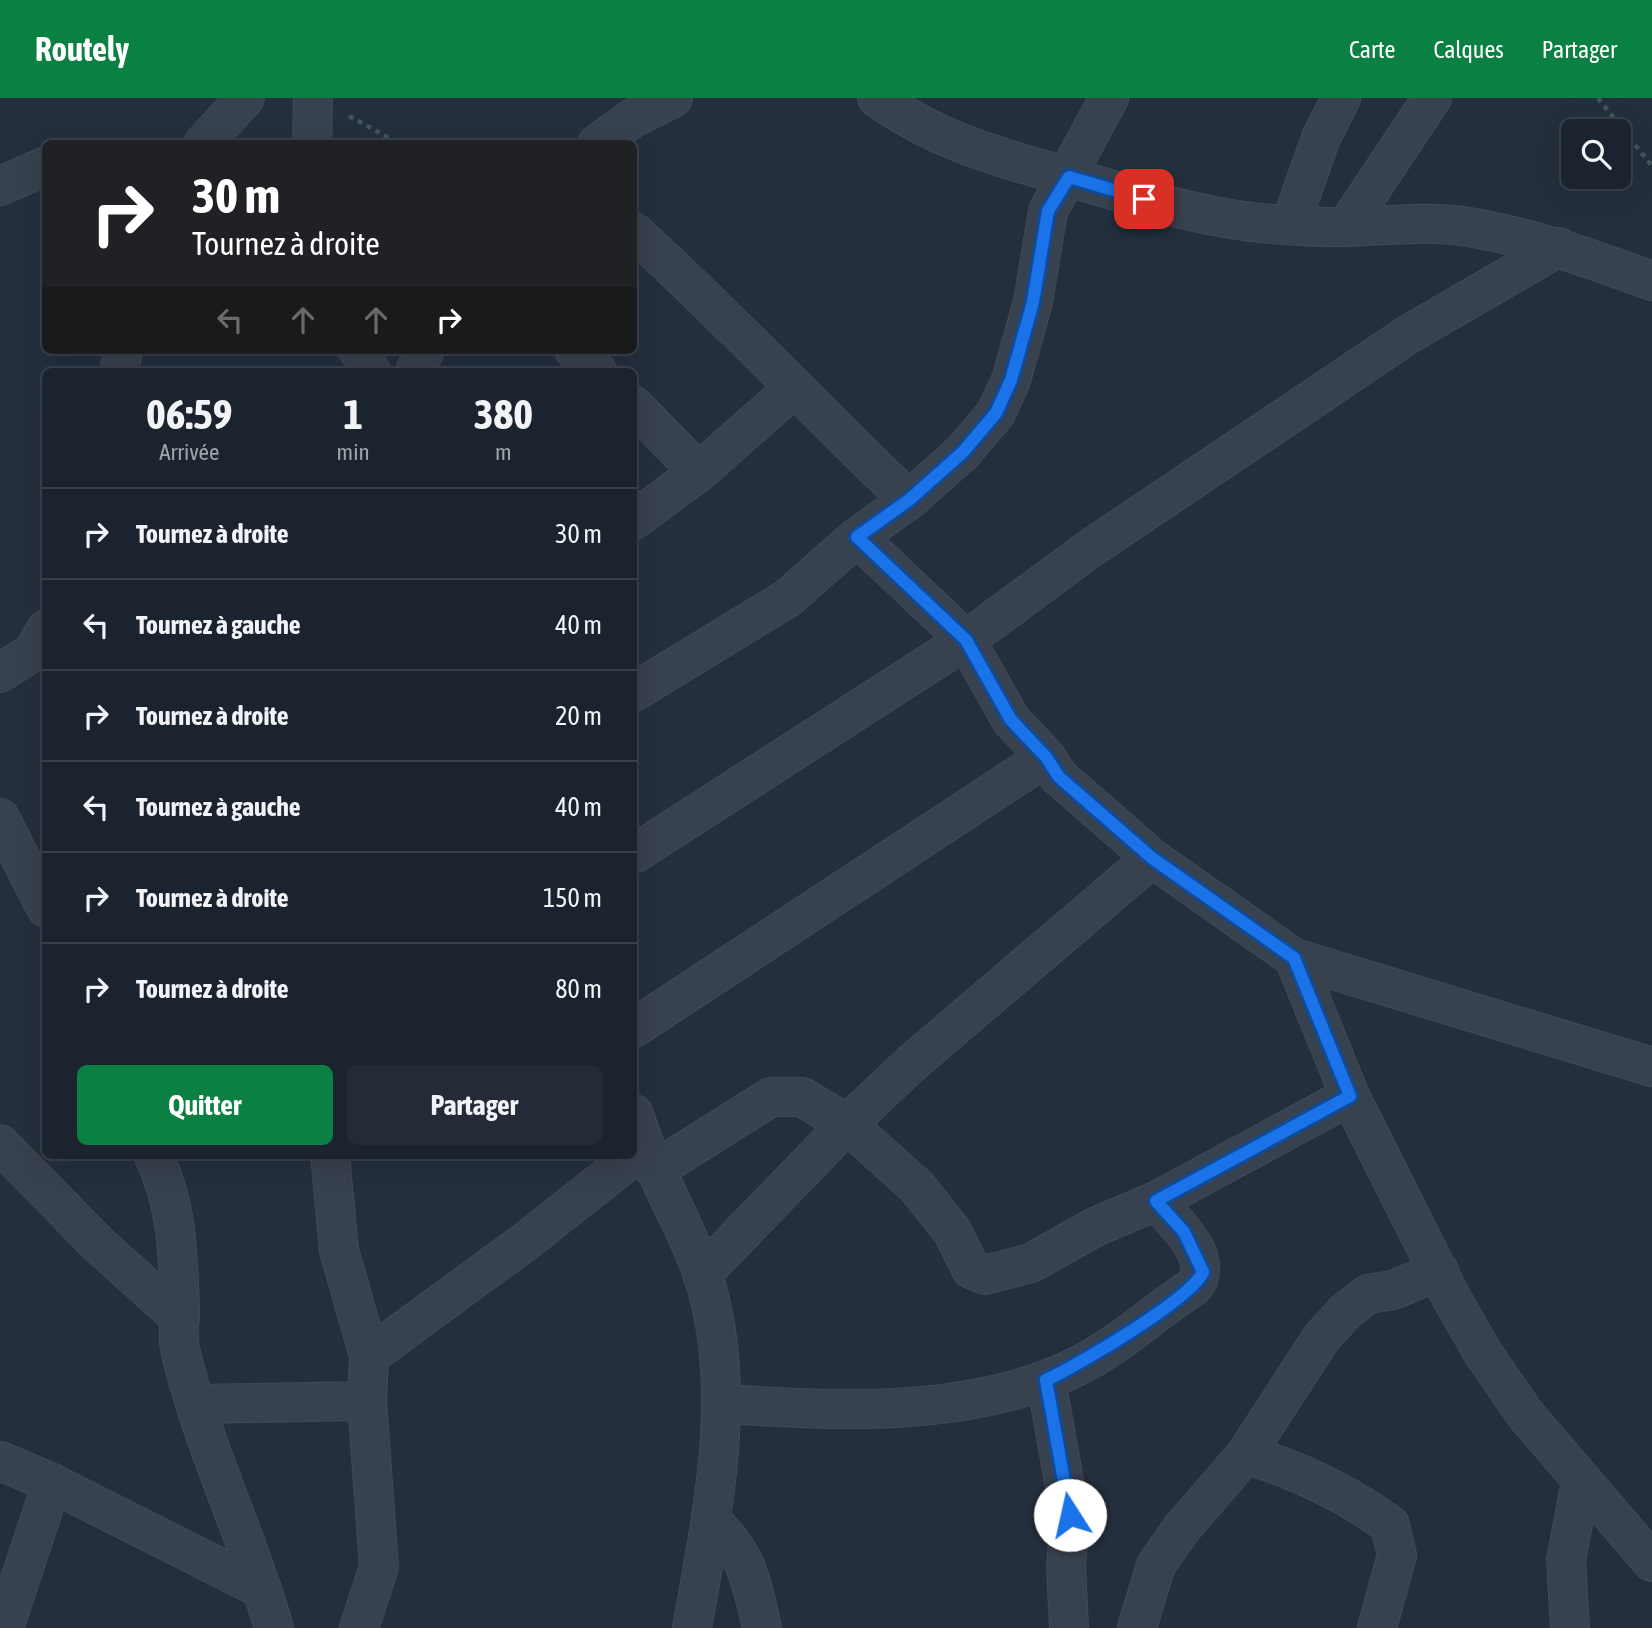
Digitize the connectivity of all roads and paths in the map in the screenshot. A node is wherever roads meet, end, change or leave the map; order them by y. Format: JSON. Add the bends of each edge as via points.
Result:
{"nodes":[{"id":1,"x":245,"y":98,"type":"edge"},
{"id":2,"x":673,"y":98,"type":"edge"},
{"id":3,"x":877,"y":98,"type":"edge"},
{"id":4,"x":1109,"y":98,"type":"edge"},
{"id":5,"x":1341,"y":98,"type":"edge"},
{"id":6,"x":1432,"y":98,"type":"edge"},
{"id":7,"x":1598,"y":98,"type":"edge"},
{"id":8,"x":327,"y":104,"type":"edge"},
{"id":9,"x":207,"y":140,"type":"edge"},
{"id":10,"x":314,"y":140,"type":"edge"},
{"id":11,"x":393,"y":140,"type":"edge"},
{"id":12,"x":603,"y":140,"type":"edge"},
{"id":13,"x":1652,"y":166,"type":"edge"},
{"id":14,"x":42,"y":168,"type":"edge"},
{"id":15,"x":1069,"y":177,"type":"junction"},
{"id":16,"x":0,"y":186,"type":"edge"},
{"id":17,"x":1290,"y":225,"type":"junction"},
{"id":18,"x":1346,"y":227,"type":"junction"},
{"id":19,"x":637,"y":235,"type":"edge"},
{"id":20,"x":1559,"y":247,"type":"junction"},
{"id":21,"x":1652,"y":281,"type":"edge"},
{"id":22,"x":578,"y":354,"type":"edge"},
{"id":23,"x":594,"y":368,"type":"edge"},
{"id":24,"x":794,"y":388,"type":"junction"},
{"id":25,"x":637,"y":409,"type":"edge"},
{"id":26,"x":699,"y":472,"type":"junction"},
{"id":27,"x":909,"y":500,"type":"junction"},
{"id":28,"x":637,"y":518,"type":"edge"},
{"id":29,"x":857,"y":537,"type":"junction"},
{"id":30,"x":42,"y":636,"type":"edge"},
{"id":31,"x":966,"y":640,"type":"junction"},
{"id":32,"x":0,"y":673,"type":"edge"},
{"id":33,"x":637,"y":690,"type":"edge"},
{"id":34,"x":1046,"y":757,"type":"junction"},
{"id":35,"x":0,"y":818,"type":"edge"},
{"id":36,"x":637,"y":853,"type":"edge"},
{"id":37,"x":1152,"y":858,"type":"junction"},
{"id":38,"x":42,"y":900,"type":"edge"},
{"id":39,"x":1294,"y":958,"type":"junction"},
{"id":40,"x":637,"y":1026,"type":"edge"},
{"id":41,"x":1652,"y":1068,"type":"edge"},
{"id":42,"x":1350,"y":1096,"type":"junction"},
{"id":43,"x":847,"y":1124,"type":"junction"},
{"id":44,"x":0,"y":1144,"type":"edge"},
{"id":45,"x":644,"y":1144,"type":"edge"},
{"id":46,"x":155,"y":1159,"type":"edge"},
{"id":47,"x":330,"y":1159,"type":"edge"},
{"id":48,"x":626,"y":1159,"type":"edge"},
{"id":49,"x":1156,"y":1201,"type":"junction"},
{"id":50,"x":1438,"y":1271,"type":"junction"},
{"id":51,"x":702,"y":1274,"type":"junction"},
{"id":52,"x":180,"y":1318,"type":"junction"},
{"id":53,"x":369,"y":1356,"type":"junction"},
{"id":54,"x":1046,"y":1380,"type":"junction"},
{"id":55,"x":368,"y":1401,"type":"junction"},
{"id":56,"x":197,"y":1404,"type":"junction"},
{"id":57,"x":722,"y":1404,"type":"junction"},
{"id":58,"x":1246,"y":1454,"type":"junction"},
{"id":59,"x":0,"y":1461,"type":"edge"},
{"id":60,"x":1581,"y":1482,"type":"junction"},
{"id":61,"x":52,"y":1483,"type":"junction"},
{"id":62,"x":711,"y":1521,"type":"junction"},
{"id":63,"x":1652,"y":1562,"type":"edge"},
{"id":64,"x":262,"y":1589,"type":"junction"},
{"id":65,"x":5,"y":1628,"type":"edge"},
{"id":66,"x":274,"y":1628,"type":"edge"},
{"id":67,"x":359,"y":1628,"type":"edge"},
{"id":68,"x":692,"y":1628,"type":"edge"},
{"id":69,"x":762,"y":1628,"type":"edge"},
{"id":70,"x":1069,"y":1628,"type":"edge"},
{"id":71,"x":1137,"y":1628,"type":"edge"},
{"id":72,"x":1377,"y":1628,"type":"edge"},
{"id":73,"x":1570,"y":1628,"type":"edge"}],
"edges":[{"from":1,"to":9,"type":"street"},
{"from":2,"to":12,"type":"street"},
{"from":3,"to":15,"type":"street","via":[[949,140]]},
{"from":4,"to":15,"type":"street"},
{"from":5,"to":17,"type":"street","via":[[1321,138]]},
{"from":6,"to":18,"type":"street"},
{"from":7,"to":13,"type":"path"},
{"from":8,"to":10,"type":"street"},
{"from":8,"to":11,"type":"path"},
{"from":14,"to":16,"type":"street"},
{"from":15,"to":17,"type":"street","via":[[1170,206]]},
{"from":15,"to":27,"type":"street","via":[[1048,211],[1033,302],[1011,380],[996,413],[963,452]]},
{"from":17,"to":18,"type":"street"},
{"from":18,"to":20,"type":"street","via":[[1411,223],[1467,227]]},
{"from":19,"to":24,"type":"street","via":[[708,299]]},
{"from":20,"to":21,"type":"street"},
{"from":20,"to":31,"type":"street","via":[[1409,334],[1088,550]]},
{"from":22,"to":23,"type":"street"},
{"from":24,"to":26,"type":"street"},
{"from":24,"to":27,"type":"street"},
{"from":25,"to":26,"type":"street"},
{"from":26,"to":28,"type":"street"},
{"from":27,"to":29,"type":"street"},
{"from":29,"to":31,"type":"street"},
{"from":29,"to":33,"type":"street","via":[[788,598]]},
{"from":30,"to":32,"type":"street","via":[[33,652]]},
{"from":31,"to":34,"type":"street","via":[[1011,720]]},
{"from":31,"to":36,"type":"street"},
{"from":34,"to":37,"type":"street","via":[[1059,777]]},
{"from":34,"to":40,"type":"street"},
{"from":35,"to":38,"type":"street"},
{"from":37,"to":39,"type":"street"},
{"from":37,"to":43,"type":"street","via":[[996,988]]},
{"from":39,"to":41,"type":"street"},
{"from":39,"to":42,"type":"street"},
{"from":42,"to":49,"type":"street"},
{"from":42,"to":50,"type":"street"},
{"from":43,"to":45,"type":"street","via":[[802,1097],[771,1097]]},
{"from":43,"to":49,"type":"street","via":[[917,1186],[977,1273],[1001,1273],[1031,1263]]},
{"from":43,"to":51,"type":"street"},
{"from":44,"to":52,"type":"street","via":[[97,1243]]},
{"from":45,"to":51,"type":"street"},
{"from":46,"to":52,"type":"street","via":[[177,1233]]},
{"from":47,"to":53,"type":"street","via":[[339,1250]]},
{"from":48,"to":53,"type":"street","via":[[526,1241]]},
{"from":49,"to":54,"type":"street","via":[[1184,1232],[1201,1264],[1199,1280],[1108,1347]]},
{"from":50,"to":58,"type":"street","via":[[1393,1290],[1368,1294],[1346,1311],[1322,1337]]},
{"from":50,"to":60,"type":"street","via":[[1483,1353],[1525,1415]]},
{"from":51,"to":57,"type":"street","via":[[713,1315]]},
{"from":52,"to":56,"type":"street","via":[[179,1346]]},
{"from":53,"to":55,"type":"street"},
{"from":54,"to":57,"type":"street","via":[[890,1411]]},
{"from":54,"to":70,"type":"street","via":[[1070,1515],[1066,1566]]},
{"from":55,"to":56,"type":"street"},
{"from":55,"to":67,"type":"street","via":[[379,1567]]},
{"from":56,"to":64,"type":"street"},
{"from":57,"to":62,"type":"street"},
{"from":58,"to":71,"type":"street","via":[[1156,1565]]},
{"from":58,"to":72,"type":"street","via":[[1356,1500],[1390,1525],[1397,1555]]},
{"from":59,"to":61,"type":"street"},
{"from":60,"to":63,"type":"street"},
{"from":60,"to":73,"type":"street","via":[[1566,1560]]},
{"from":61,"to":64,"type":"street"},
{"from":61,"to":65,"type":"street"},
{"from":62,"to":68,"type":"street"},
{"from":62,"to":69,"type":"street","via":[[734,1542],[751,1578]]},
{"from":64,"to":66,"type":"street"}]}
